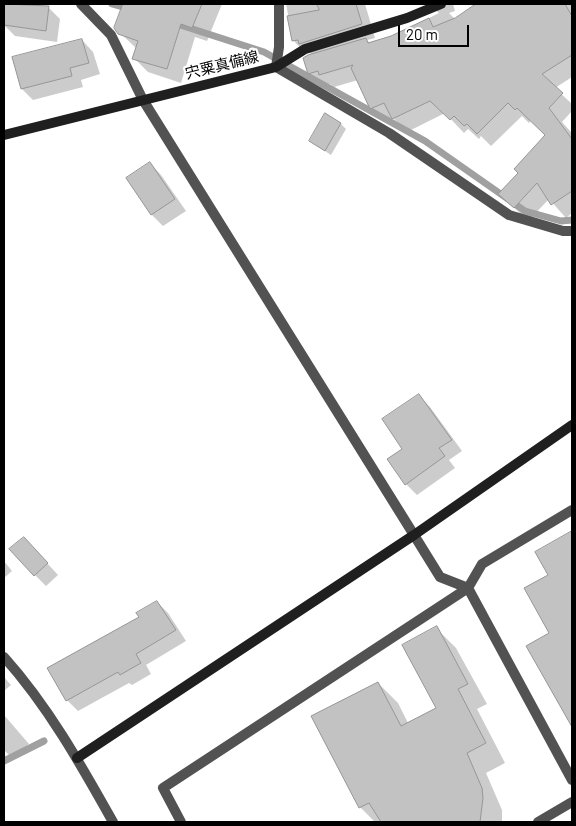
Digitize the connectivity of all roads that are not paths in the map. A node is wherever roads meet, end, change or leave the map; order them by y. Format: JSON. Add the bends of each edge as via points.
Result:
{"nodes":[{"id":1,"x":81,"y":4,"type":"edge"},
{"id":2,"x":279,"y":4,"type":"edge"},
{"id":3,"x":441,"y":4,"type":"edge"},
{"id":4,"x":276,"y":67,"type":"junction"},
{"id":5,"x":143,"y":100,"type":"junction"},
{"id":6,"x":4,"y":135,"type":"edge"},
{"id":7,"x":572,"y":230,"type":"edge"},
{"id":8,"x":572,"y":426,"type":"edge"},
{"id":9,"x":572,"y":510,"type":"edge"},
{"id":10,"x":414,"y":535,"type":"junction"},
{"id":11,"x":468,"y":588,"type":"junction"},
{"id":12,"x":4,"y":657,"type":"edge"},
{"id":13,"x":77,"y":758,"type":"junction"},
{"id":14,"x":572,"y":780,"type":"edge"},
{"id":15,"x":572,"y":802,"type":"edge"},
{"id":16,"x":113,"y":822,"type":"edge"},
{"id":17,"x":181,"y":822,"type":"edge"},
{"id":18,"x":538,"y":822,"type":"edge"}],
"edges":[{"from":1,"to":5,"type":"street","via":[[111,34]]},
{"from":2,"to":4,"type":"street"},
{"from":3,"to":4,"type":"street","name":"宍粟真備線","via":[[407,18],[305,49]]},
{"from":4,"to":5,"type":"street","name":"宍粟真備線"},
{"from":4,"to":7,"type":"street","via":[[389,133],[509,215]]},
{"from":5,"to":6,"type":"street","name":"宍粟真備線"},
{"from":5,"to":10,"type":"street"},
{"from":8,"to":10,"type":"street"},
{"from":9,"to":11,"type":"street","via":[[482,564]]},
{"from":10,"to":11,"type":"street","via":[[440,577]]},
{"from":10,"to":13,"type":"street"},
{"from":11,"to":14,"type":"street"},
{"from":11,"to":17,"type":"street","via":[[163,788]]},
{"from":12,"to":13,"type":"street"},
{"from":13,"to":16,"type":"street"},
{"from":15,"to":18,"type":"street"}]}
